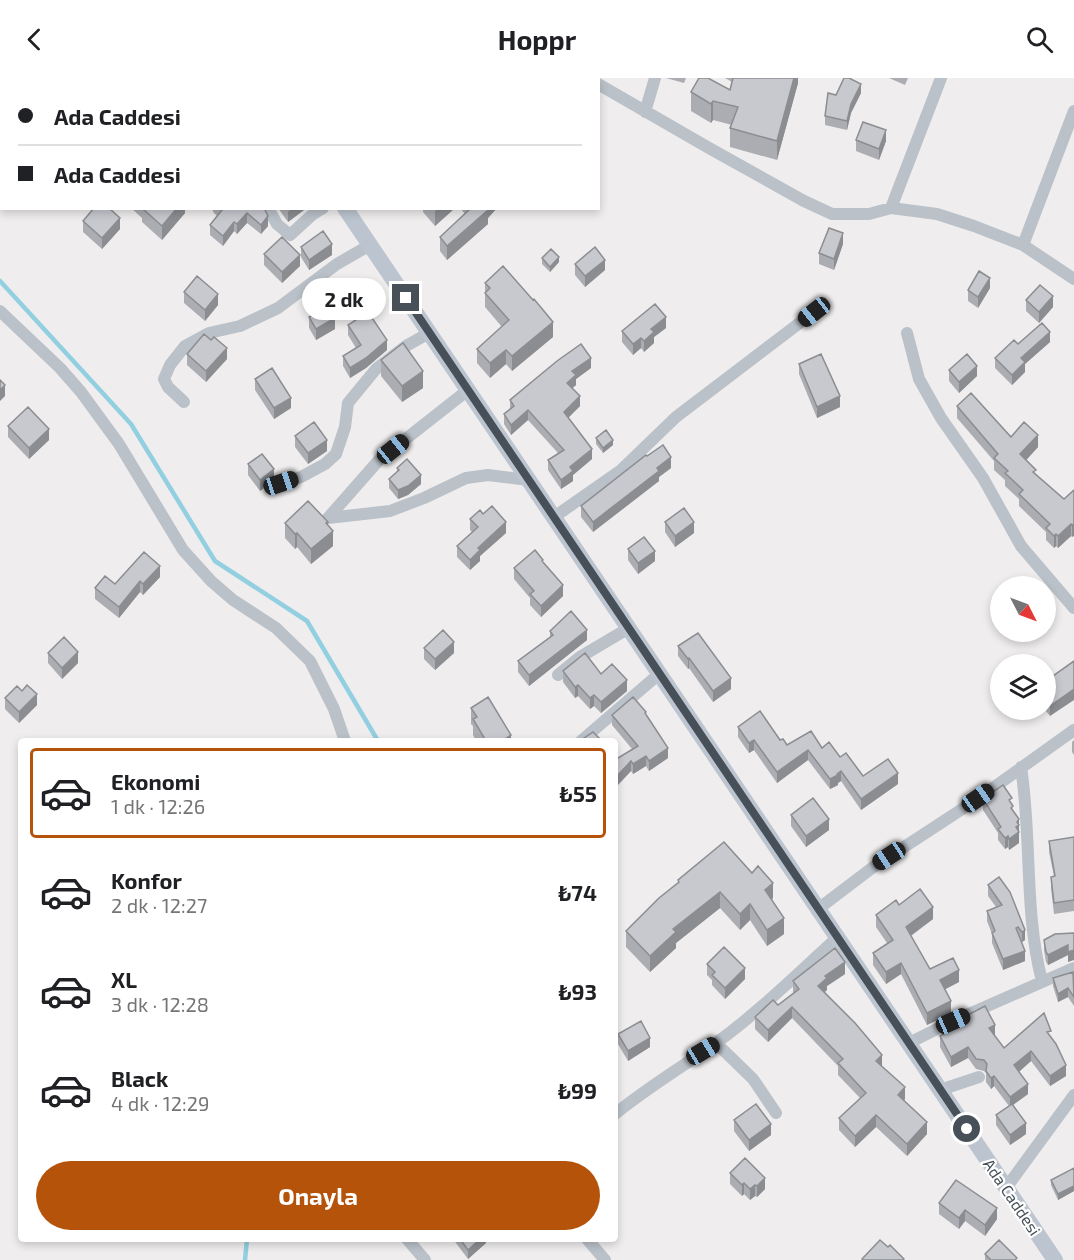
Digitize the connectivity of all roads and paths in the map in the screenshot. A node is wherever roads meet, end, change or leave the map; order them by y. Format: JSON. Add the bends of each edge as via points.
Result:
{"nodes":[{"id":1,"x":655,"y":78,"type":"edge"},
{"id":2,"x":941,"y":78,"type":"edge"},
{"id":3,"x":600,"y":85,"type":"edge"},
{"id":4,"x":1074,"y":111,"type":"edge"},
{"id":5,"x":645,"y":112,"type":"junction"},
{"id":6,"x":891,"y":208,"type":"junction"},
{"id":7,"x":269,"y":210,"type":"edge"},
{"id":8,"x":320,"y":210,"type":"edge"},
{"id":9,"x":346,"y":210,"type":"edge"},
{"id":10,"x":370,"y":244,"type":"junction"},
{"id":11,"x":1023,"y":245,"type":"junction"},
{"id":12,"x":1074,"y":279,"type":"edge"},
{"id":13,"x":0,"y":311,"type":"edge"},
{"id":14,"x":814,"y":312,"type":"dead end"},
{"id":15,"x":429,"y":333,"type":"junction"},
{"id":16,"x":907,"y":333,"type":"dead end"},
{"id":17,"x":468,"y":390,"type":"junction"},
{"id":18,"x":184,"y":402,"type":"dead end"},
{"id":19,"x":529,"y":480,"type":"junction"},
{"id":20,"x":281,"y":483,"type":"dead end"},
{"id":21,"x":554,"y":518,"type":"junction"},
{"id":22,"x":1074,"y":608,"type":"edge"},
{"id":23,"x":628,"y":628,"type":"junction"},
{"id":24,"x":659,"y":674,"type":"junction"},
{"id":25,"x":558,"y":675,"type":"dead end"},
{"id":26,"x":1074,"y":730,"type":"edge"},
{"id":27,"x":344,"y":738,"type":"edge"},
{"id":28,"x":584,"y":738,"type":"edge"},
{"id":29,"x":1021,"y":767,"type":"junction"},
{"id":30,"x":818,"y":909,"type":"junction"},
{"id":31,"x":837,"y":938,"type":"junction"},
{"id":32,"x":1074,"y":968,"type":"edge"},
{"id":33,"x":1042,"y":981,"type":"junction"},
{"id":34,"x":716,"y":1043,"type":"junction"},
{"id":35,"x":909,"y":1043,"type":"junction"},
{"id":36,"x":979,"y":1077,"type":"dead end"},
{"id":37,"x":940,"y":1090,"type":"junction"},
{"id":38,"x":1074,"y":1095,"type":"edge"},
{"id":39,"x":618,"y":1112,"type":"edge"},
{"id":40,"x":776,"y":1113,"type":"dead end"},
{"id":41,"x":1006,"y":1188,"type":"junction"},
{"id":42,"x":412,"y":1242,"type":"edge"},
{"id":43,"x":589,"y":1242,"type":"edge"},
{"id":44,"x":1053,"y":1259,"type":"edge"},
{"id":45,"x":425,"y":1260,"type":"edge"},
{"id":46,"x":604,"y":1260,"type":"edge"}],
"edges":[{"from":1,"to":5,"type":"street"},
{"from":2,"to":6,"type":"street"},
{"from":3,"to":5,"type":"street"},
{"from":4,"to":11,"type":"street"},
{"from":5,"to":6,"type":"street","via":[[832,214],[869,214]]},
{"from":6,"to":11,"type":"street","via":[[937,214]]},
{"from":7,"to":8,"type":"street","via":[[290,235]]},
{"from":9,"to":10,"type":"main road","name":"Ada Caddesi"},
{"from":10,"to":15,"type":"main road","name":"Ada Caddesi"},
{"from":10,"to":18,"type":"street","via":[[278,308],[185,346],[164,380]]},
{"from":11,"to":12,"type":"street"},
{"from":13,"to":27,"type":"street","via":[[81,392],[130,462],[183,550],[211,581],[276,627],[310,661]]},
{"from":14,"to":21,"type":"street","via":[[676,417],[620,471]]},
{"from":15,"to":17,"type":"main road","name":"Ada Caddesi"},
{"from":15,"to":20,"type":"street","via":[[375,369],[348,403],[336,454],[301,477]]},
{"from":16,"to":22,"type":"street","via":[[919,379],[941,418],[983,478],[1021,546]]},
{"from":17,"to":19,"type":"main road","name":"Ada Caddesi"},
{"from":17,"to":19,"type":"street","via":[[380,460],[328,518],[390,511],[466,478],[488,475]]},
{"from":19,"to":21,"type":"main road","name":"Ada Caddesi"},
{"from":21,"to":23,"type":"main road","name":"Ada Caddesi"},
{"from":23,"to":24,"type":"main road","name":"Ada Caddesi"},
{"from":23,"to":25,"type":"street"},
{"from":24,"to":28,"type":"street"},
{"from":24,"to":30,"type":"main road","name":"Ada Caddesi"},
{"from":26,"to":29,"type":"street"},
{"from":29,"to":30,"type":"street"},
{"from":29,"to":33,"type":"street","via":[[1035,954]]},
{"from":30,"to":31,"type":"main road","name":"Ada Caddesi"},
{"from":31,"to":34,"type":"street"},
{"from":31,"to":35,"type":"main road","name":"Ada Caddesi"},
{"from":32,"to":33,"type":"street"},
{"from":33,"to":35,"type":"street"},
{"from":34,"to":39,"type":"street"},
{"from":34,"to":40,"type":"street","via":[[753,1079]]},
{"from":35,"to":37,"type":"main road","name":"Ada Caddesi"},
{"from":36,"to":37,"type":"street"},
{"from":37,"to":41,"type":"main road","name":"Ada Caddesi"},
{"from":38,"to":41,"type":"street"},
{"from":41,"to":44,"type":"main road","name":"Ada Caddesi"},
{"from":42,"to":45,"type":"street"},
{"from":43,"to":46,"type":"street"}]}
